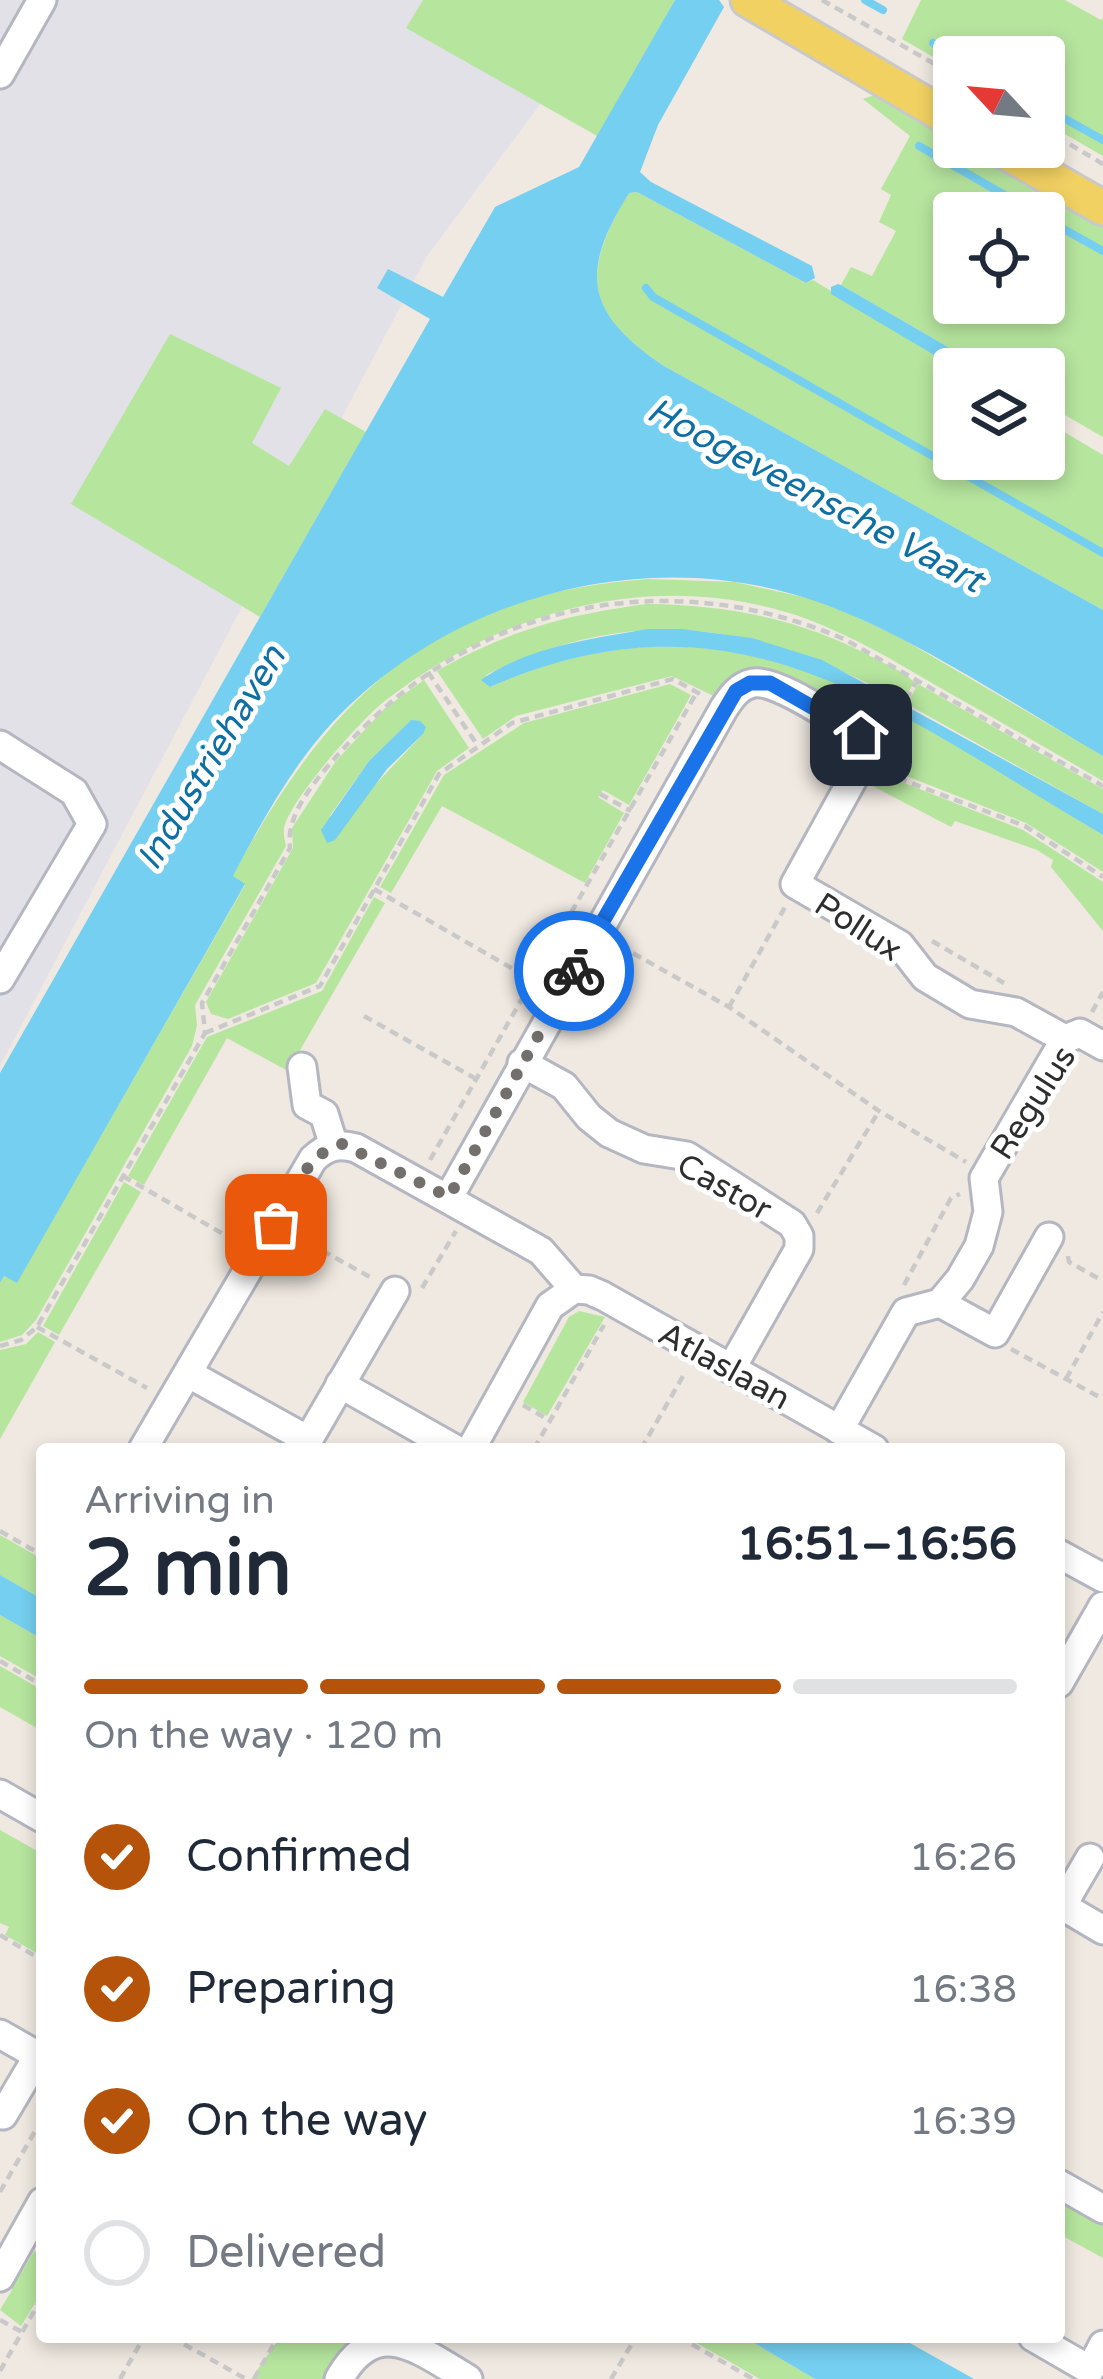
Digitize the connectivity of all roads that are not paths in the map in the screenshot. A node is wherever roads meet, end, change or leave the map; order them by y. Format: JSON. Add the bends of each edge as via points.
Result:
{"nodes":[{"id":1,"x":42,"y":0,"type":"edge"},
{"id":2,"x":748,"y":0,"type":"edge"},
{"id":3,"x":0,"y":74,"type":"edge"},
{"id":4,"x":933,"y":110,"type":"edge"},
{"id":5,"x":1034,"y":168,"type":"edge"},
{"id":6,"x":1103,"y":208,"type":"edge"},
{"id":7,"x":0,"y":745,"type":"edge"},
{"id":8,"x":0,"y":979,"type":"edge"},
{"id":9,"x":1065,"y":1039,"type":"junction"},
{"id":10,"x":1103,"y":1046,"type":"edge"},
{"id":11,"x":522,"y":1063,"type":"junction"},
{"id":12,"x":302,"y":1067,"type":"dead end"},
{"id":13,"x":334,"y":1146,"type":"junction"},
{"id":14,"x":459,"y":1203,"type":"junction"},
{"id":15,"x":1049,"y":1238,"type":"road end"},
{"id":16,"x":574,"y":1289,"type":"junction"},
{"id":17,"x":395,"y":1291,"type":"road end"},
{"id":18,"x":940,"y":1303,"type":"junction"},
{"id":19,"x":731,"y":1369,"type":"junction"},
{"id":20,"x":188,"y":1374,"type":"junction"},
{"id":21,"x":340,"y":1384,"type":"junction"},
{"id":22,"x":839,"y":1430,"type":"junction"},
{"id":23,"x":147,"y":1443,"type":"edge"},
{"id":24,"x":302,"y":1443,"type":"edge"},
{"id":25,"x":306,"y":1443,"type":"edge"},
{"id":26,"x":444,"y":1443,"type":"edge"},
{"id":27,"x":474,"y":1443,"type":"edge"},
{"id":28,"x":863,"y":1443,"type":"edge"},
{"id":29,"x":1065,"y":1556,"type":"edge"},
{"id":30,"x":1103,"y":1578,"type":"edge"},
{"id":31,"x":1103,"y":1606,"type":"edge"},
{"id":32,"x":1065,"y":1672,"type":"edge"},
{"id":33,"x":0,"y":1794,"type":"edge"},
{"id":34,"x":36,"y":1815,"type":"edge"},
{"id":35,"x":1090,"y":1858,"type":"dead end"},
{"id":36,"x":1065,"y":1899,"type":"edge"},
{"id":37,"x":1065,"y":1907,"type":"edge"},
{"id":38,"x":1103,"y":1930,"type":"edge"},
{"id":39,"x":0,"y":2034,"type":"edge"},
{"id":40,"x":36,"y":2055,"type":"edge"},
{"id":41,"x":36,"y":2063,"type":"edge"},
{"id":42,"x":0,"y":2113,"type":"edge"},
{"id":43,"x":1065,"y":2187,"type":"edge"},
{"id":44,"x":1103,"y":2209,"type":"edge"},
{"id":45,"x":36,"y":2213,"type":"edge"},
{"id":46,"x":0,"y":2277,"type":"edge"},
{"id":47,"x":375,"y":2343,"type":"edge"},
{"id":48,"x":401,"y":2343,"type":"edge"},
{"id":49,"x":1043,"y":2343,"type":"edge"},
{"id":50,"x":1103,"y":2345,"type":"edge"},
{"id":51,"x":338,"y":2379,"type":"edge"},
{"id":52,"x":468,"y":2379,"type":"edge"}],
"edges":[{"from":1,"to":3,"type":"street"},
{"from":2,"to":4,"type":"main road"},
{"from":5,"to":6,"type":"main road"},
{"from":7,"to":8,"type":"street","via":[[74,792],[92,824]]},
{"from":9,"to":10,"type":"street","name":"Regulus","via":[[1080,1033]]},
{"from":9,"to":11,"type":"street","name":"Pollux","via":[[1018,1013],[970,1004],[926,977],[900,944],[794,884],[872,746],[770,683],[750,683],[724,708]]},
{"from":9,"to":18,"type":"street","name":"Regulus","via":[[985,1176],[988,1212],[979,1246]]},
{"from":11,"to":14,"type":"street"},
{"from":11,"to":19,"type":"street","name":"Castor","via":[[564,1086],[609,1133],[686,1156],[792,1224],[799,1249]]},
{"from":12,"to":13,"type":"street","via":[[307,1105],[324,1114]]},
{"from":13,"to":14,"type":"street","via":[[356,1148]]},
{"from":13,"to":20,"type":"street","via":[[313,1159]]},
{"from":14,"to":16,"type":"street","via":[[541,1251]]},
{"from":15,"to":18,"type":"street","via":[[995,1333]]},
{"from":16,"to":19,"type":"street","name":"Atlaslaan","via":[[590,1290]]},
{"from":16,"to":27,"type":"street","via":[[550,1306]]},
{"from":17,"to":21,"type":"street"},
{"from":18,"to":22,"type":"street","via":[[906,1312]]},
{"from":19,"to":22,"type":"street","name":"Atlaslaan"},
{"from":20,"to":23,"type":"street"},
{"from":20,"to":24,"type":"street"},
{"from":21,"to":25,"type":"street"},
{"from":21,"to":26,"type":"street"},
{"from":22,"to":28,"type":"street","name":"Atlaslaan"},
{"from":29,"to":30,"type":"street"},
{"from":31,"to":32,"type":"street"},
{"from":33,"to":34,"type":"street"},
{"from":35,"to":36,"type":"street"},
{"from":37,"to":38,"type":"street"},
{"from":39,"to":40,"type":"street"},
{"from":41,"to":42,"type":"street"},
{"from":43,"to":44,"type":"street"},
{"from":45,"to":46,"type":"street"},
{"from":47,"to":51,"type":"street","via":[[356,2353]]},
{"from":48,"to":52,"type":"street"},
{"from":49,"to":50,"type":"street","via":[[1090,2370]]}]}
